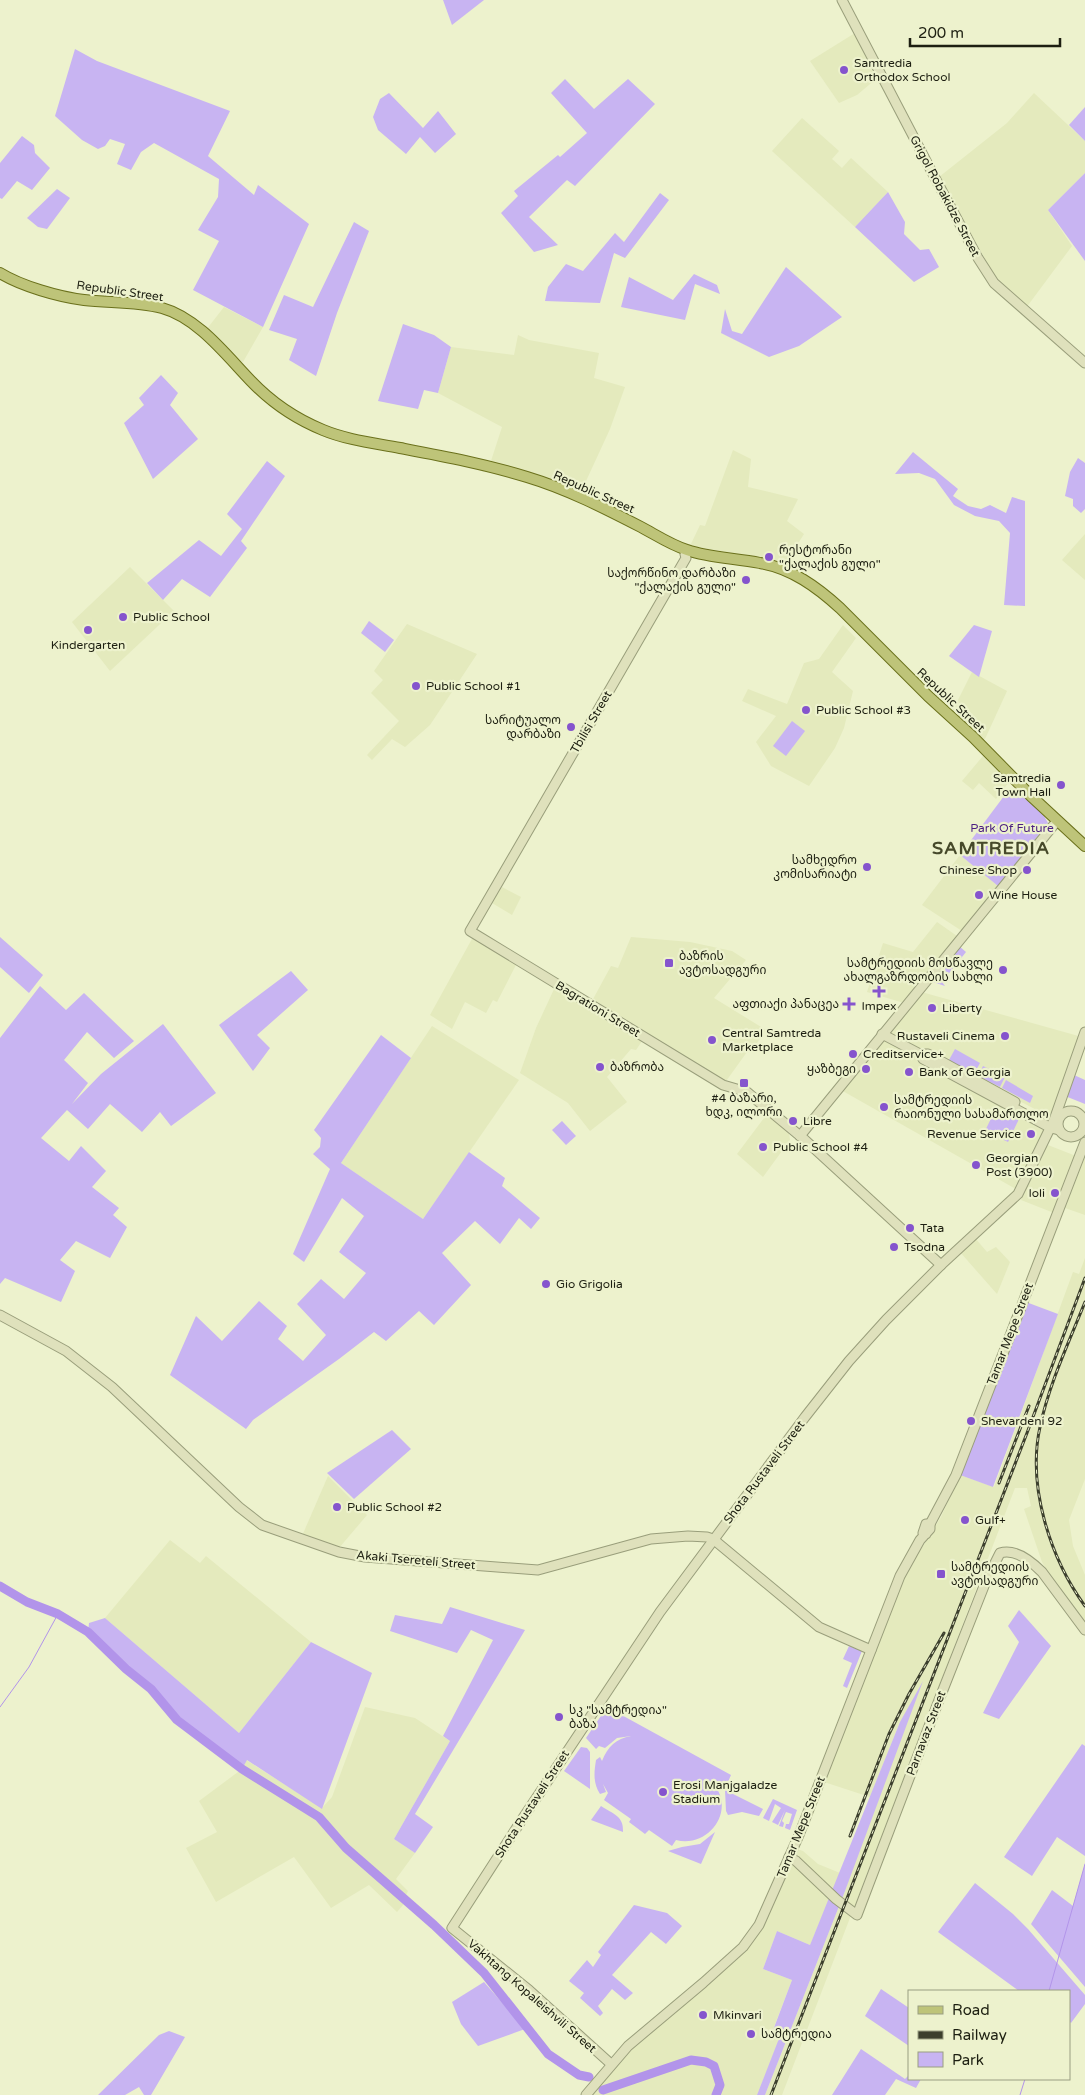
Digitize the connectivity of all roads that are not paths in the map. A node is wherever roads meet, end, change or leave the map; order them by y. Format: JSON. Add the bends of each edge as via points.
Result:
{"nodes":[{"id":1,"x":842,"y":0,"type":"edge"},
{"id":2,"x":0,"y":273,"type":"edge"},
{"id":3,"x":1085,"y":363,"type":"edge"},
{"id":4,"x":686,"y":552,"type":"junction"},
{"id":5,"x":1057,"y":821,"type":"junction"},
{"id":6,"x":1085,"y":846,"type":"edge"},
{"id":7,"x":470,"y":930,"type":"joint"},
{"id":8,"x":1085,"y":1032,"type":"edge"},
{"id":9,"x":882,"y":1034,"type":"junction"},
{"id":10,"x":1084,"y":1119,"type":"edge"},
{"id":11,"x":1056,"y":1123,"type":"junction"},
{"id":12,"x":800,"y":1136,"type":"junction"},
{"id":13,"x":1083,"y":1137,"type":"edge"},
{"id":14,"x":941,"y":1265,"type":"junction"},
{"id":15,"x":0,"y":1315,"type":"edge"},
{"id":16,"x":713,"y":1540,"type":"junction"},
{"id":17,"x":1085,"y":1630,"type":"edge"},
{"id":18,"x":871,"y":1650,"type":"junction"},
{"id":19,"x":789,"y":1857,"type":"junction"},
{"id":20,"x":452,"y":1928,"type":"joint"},
{"id":21,"x":611,"y":2064,"type":"junction"},
{"id":22,"x":586,"y":2095,"type":"edge"}],
"edges":[{"from":1,"to":3,"type":"street","name":"Grigol Robakidze Street","via":[[994,283]]},
{"from":2,"to":4,"type":"main road","name":"Republic Street","via":[[61,296],[163,308],[198,328],[267,396],[302,421],[338,435],[539,481],[571,492]]},
{"from":4,"to":5,"type":"main road","name":"Republic Street","via":[[778,567],[827,596]]},
{"from":4,"to":7,"type":"street","name":"Tbilisi Street","via":[[686,558]]},
{"from":5,"to":6,"type":"main road","name":"Republic Street"},
{"from":5,"to":9,"type":"street"},
{"from":7,"to":12,"type":"street","name":"Bagrationi Street","via":[[727,1087],[747,1092]]},
{"from":8,"to":11,"type":"street","name":"Shota Rustaveli Street"},
{"from":9,"to":11,"type":"street","via":[[920,1054],[923,1059]]},
{"from":9,"to":12,"type":"street"},
{"from":10,"to":11,"type":"street","via":[[1073,1110],[1066,1111]]},
{"from":10,"to":13,"type":"street"},
{"from":11,"to":13,"type":"street","via":[[1066,1136]]},
{"from":11,"to":14,"type":"street","name":"Shota Rustaveli Street","via":[[1018,1194]]},
{"from":12,"to":14,"type":"street","name":"Bagrationi Street"},
{"from":13,"to":18,"type":"street","name":"Tamar Mepe Street","via":[[956,1475],[930,1528],[900,1576]]},
{"from":14,"to":16,"type":"street","name":"Shota Rustaveli Street","via":[[855,1354]]},
{"from":15,"to":16,"type":"street","name":"Akaki Tsereteli Street","via":[[66,1351],[112,1387],[262,1525],[339,1552],[397,1561],[538,1570],[651,1539],[688,1536]]},
{"from":16,"to":18,"type":"street","via":[[818,1627]]},
{"from":16,"to":20,"type":"street","name":"Shota Rustaveli Street","via":[[624,1665]]},
{"from":17,"to":19,"type":"street","name":"Parnavaz Street","via":[[1042,1572],[1022,1556],[1010,1552],[1000,1554],[986,1581],[857,1915]]},
{"from":18,"to":19,"type":"street","name":"Tamar Mepe Street"},
{"from":19,"to":21,"type":"street","name":"Tamar Mepe Street","via":[[759,1925],[743,1947]]},
{"from":20,"to":21,"type":"street","name":"Vakhtang Kopaleishvili Street","via":[[529,1990]]},
{"from":21,"to":22,"type":"street","name":"Tamar Mepe Street"}]}
